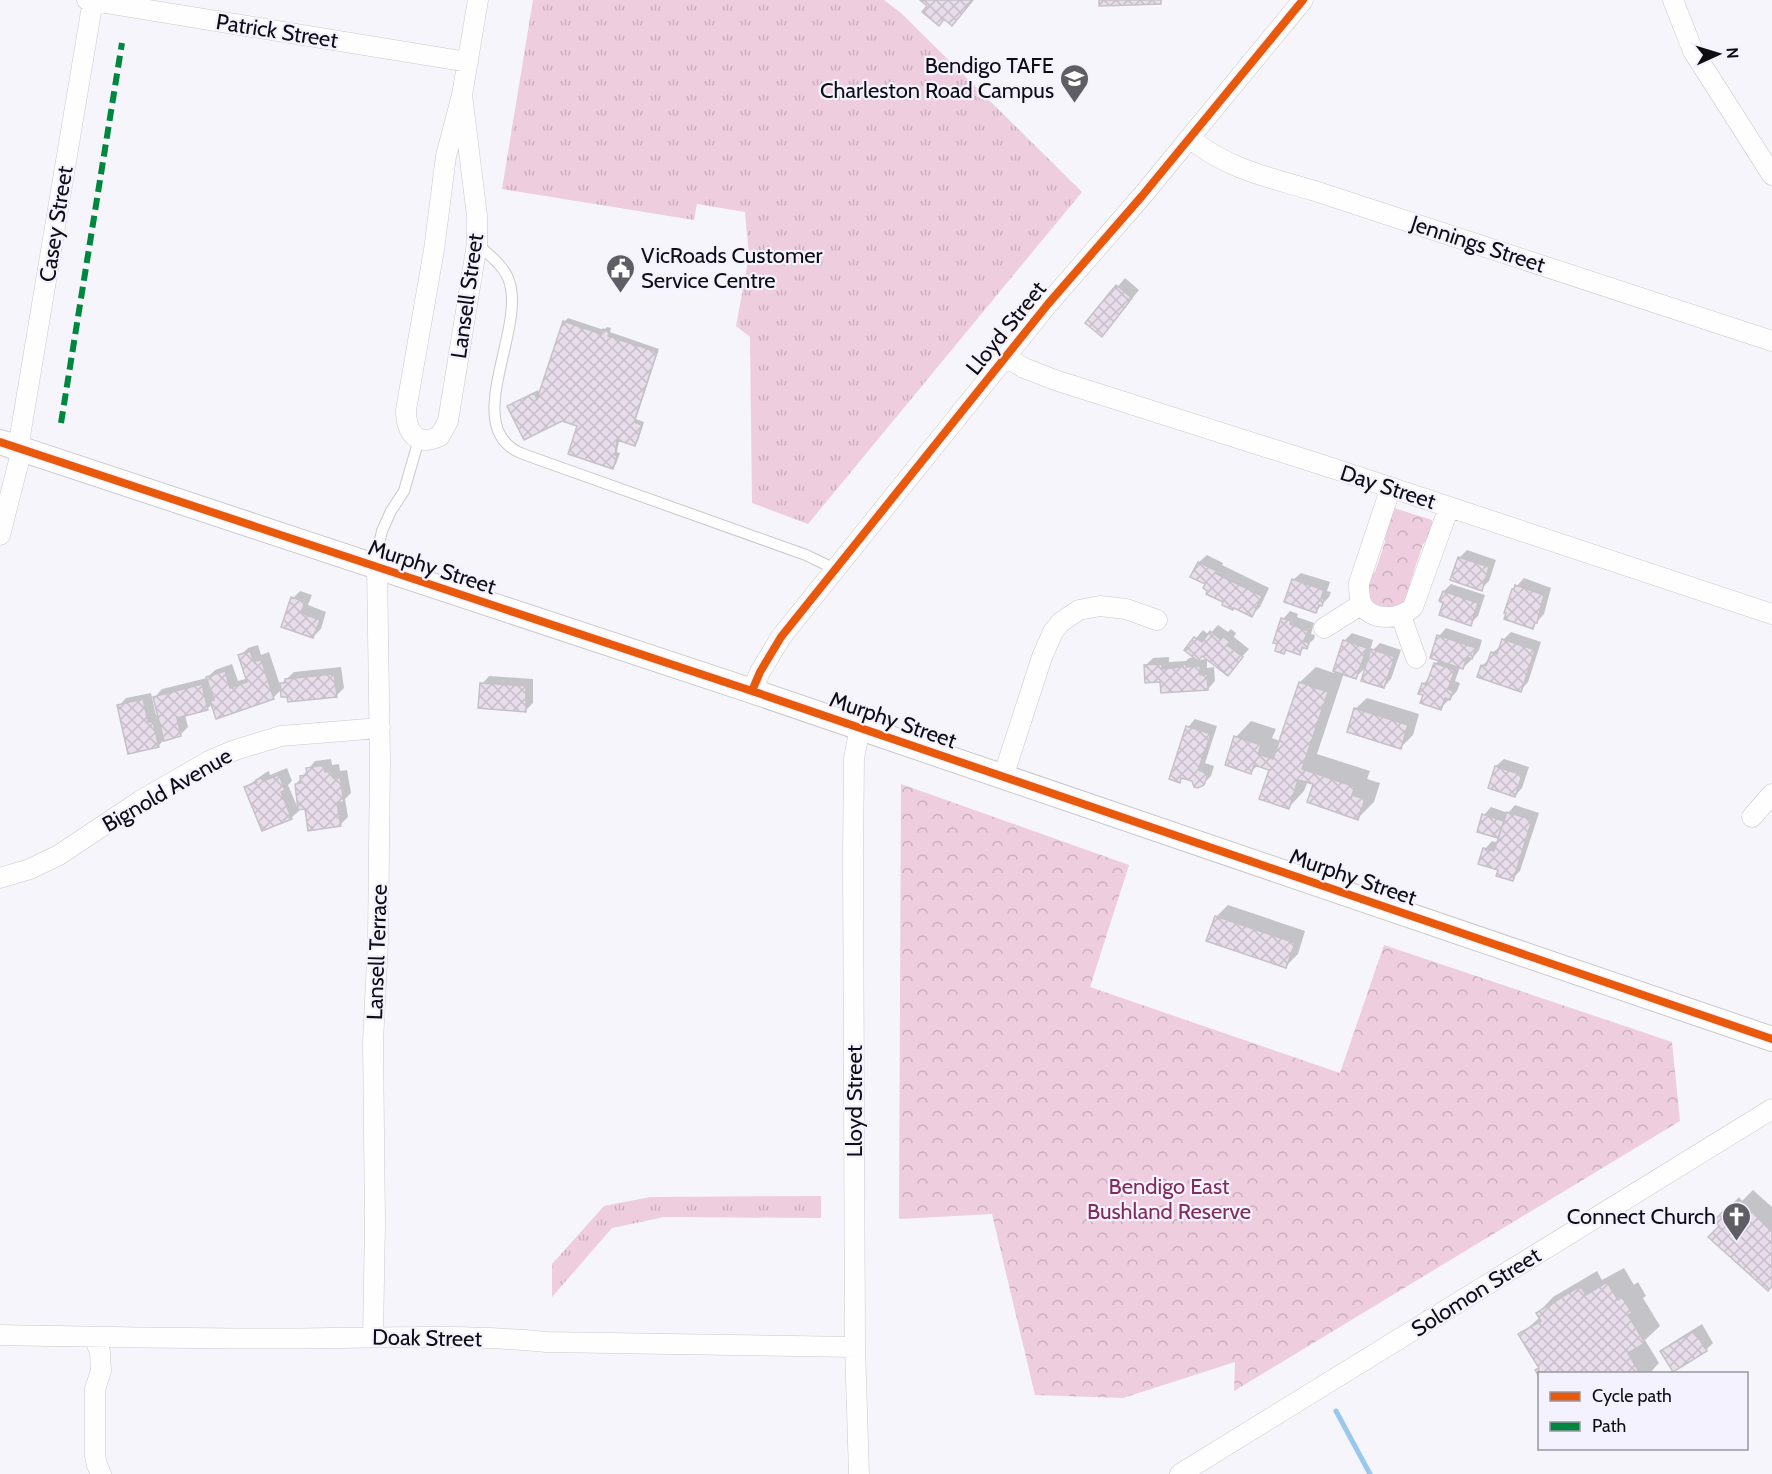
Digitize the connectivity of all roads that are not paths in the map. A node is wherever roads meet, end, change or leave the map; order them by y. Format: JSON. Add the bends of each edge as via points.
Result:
{"nodes":[{"id":1,"x":91,"y":0,"type":"edge"},
{"id":2,"x":478,"y":0,"type":"edge"},
{"id":3,"x":1303,"y":0,"type":"edge"},
{"id":4,"x":1673,"y":0,"type":"edge"},
{"id":5,"x":468,"y":62,"type":"junction"},
{"id":6,"x":462,"y":95,"type":"junction"},
{"id":7,"x":1190,"y":138,"type":"junction"},
{"id":8,"x":1772,"y":175,"type":"edge"},
{"id":9,"x":477,"y":244,"type":"junction"},
{"id":10,"x":1772,"y":341,"type":"edge"},
{"id":11,"x":1005,"y":357,"type":"junction"},
{"id":12,"x":419,"y":439,"type":"junction"},
{"id":13,"x":13,"y":447,"type":"edge"},
{"id":14,"x":1391,"y":487,"type":"junction"},
{"id":15,"x":1449,"y":507,"type":"junction"},
{"id":16,"x":0,"y":535,"type":"edge"},
{"id":17,"x":375,"y":567,"type":"junction"},
{"id":18,"x":835,"y":569,"type":"junction"},
{"id":19,"x":1362,"y":604,"type":"junction"},
{"id":20,"x":1772,"y":614,"type":"edge"},
{"id":21,"x":1401,"y":616,"type":"junction"},
{"id":22,"x":1157,"y":620,"type":"dead end"},
{"id":23,"x":1324,"y":628,"type":"dead end"},
{"id":24,"x":1416,"y":658,"type":"dead end"},
{"id":25,"x":752,"y":691,"type":"junction"},
{"id":26,"x":380,"y":728,"type":"junction"},
{"id":27,"x":860,"y":728,"type":"junction"},
{"id":28,"x":1003,"y":777,"type":"junction"},
{"id":29,"x":1772,"y":794,"type":"edge"},
{"id":30,"x":1752,"y":817,"type":"dead end"},
{"id":31,"x":0,"y":878,"type":"edge"},
{"id":32,"x":1772,"y":1039,"type":"edge"},
{"id":33,"x":1772,"y":1109,"type":"edge"},
{"id":34,"x":0,"y":1335,"type":"edge"},
{"id":35,"x":94,"y":1336,"type":"junction"},
{"id":36,"x":373,"y":1336,"type":"junction"},
{"id":37,"x":855,"y":1347,"type":"junction"},
{"id":38,"x":101,"y":1474,"type":"edge"},
{"id":39,"x":859,"y":1474,"type":"edge"},
{"id":40,"x":1180,"y":1474,"type":"edge"}],
"edges":[{"from":1,"to":5,"type":"street","name":"Patrick Street"},
{"from":1,"to":13,"type":"street","name":"Casey Street"},
{"from":2,"to":5,"type":"street","name":"Lansell Street"},
{"from":3,"to":7,"type":"street","name":"Lloyd Street"},
{"from":4,"to":8,"type":"street","via":[[1693,51]]},
{"from":5,"to":6,"type":"street","name":"Lansell Street"},
{"from":6,"to":9,"type":"street","name":"Lansell Street"},
{"from":6,"to":12,"type":"street","name":"Lansell Street","via":[[446,156],[406,410],[408,428]]},
{"from":7,"to":10,"type":"street","name":"Jennings Street","via":[[1222,161],[1245,171]]},
{"from":7,"to":11,"type":"street","name":"Lloyd Street"},
{"from":9,"to":12,"type":"street","name":"Lansell Street","via":[[446,428],[434,439]]},
{"from":9,"to":18,"type":"lane","via":[[502,268],[511,287],[494,413],[497,432],[508,446]]},
{"from":11,"to":14,"type":"street","name":"Day Street","via":[[1055,380]]},
{"from":11,"to":18,"type":"street","name":"Lloyd Street"},
{"from":12,"to":17,"type":"lane","via":[[404,491],[382,531]]},
{"from":13,"to":16,"type":"street","name":"Casey Street"},
{"from":13,"to":17,"type":"street","name":"Murphy Street"},
{"from":14,"to":15,"type":"street","name":"Day Street"},
{"from":14,"to":19,"type":"street","via":[[1360,577]]},
{"from":15,"to":20,"type":"street","name":"Day Street"},
{"from":15,"to":21,"type":"street","via":[[1418,598]]},
{"from":17,"to":25,"type":"street","name":"Murphy Street"},
{"from":17,"to":26,"type":"street","name":"Lansell Terrace"},
{"from":18,"to":25,"type":"street","name":"Lloyd Street","via":[[781,637]]},
{"from":19,"to":21,"type":"street","via":[[1383,616]]},
{"from":19,"to":23,"type":"street"},
{"from":21,"to":24,"type":"street"},
{"from":22,"to":28,"type":"street","via":[[1126,609],[1100,606],[1079,610],[1061,622],[1042,657]]},
{"from":25,"to":27,"type":"street","name":"Murphy Street"},
{"from":26,"to":31,"type":"street","name":"Bignold Avenue","via":[[282,736],[234,750],[140,801],[59,855]]},
{"from":26,"to":36,"type":"street","name":"Lansell Terrace","via":[[373,1054]]},
{"from":27,"to":28,"type":"street","name":"Murphy Street"},
{"from":27,"to":37,"type":"street","name":"Lloyd Street","via":[[853,769]]},
{"from":28,"to":32,"type":"street","name":"Murphy Street"},
{"from":29,"to":30,"type":"street"},
{"from":33,"to":40,"type":"street","name":"Solomon Street"},
{"from":34,"to":35,"type":"street","name":"Doak Street"},
{"from":35,"to":36,"type":"street","name":"Doak Street"},
{"from":35,"to":38,"type":"street","via":[[87,1354],[87,1372],[95,1389],[95,1456]]},
{"from":36,"to":37,"type":"street","name":"Doak Street"},
{"from":37,"to":39,"type":"street","name":"Lloyd Street"}]}
